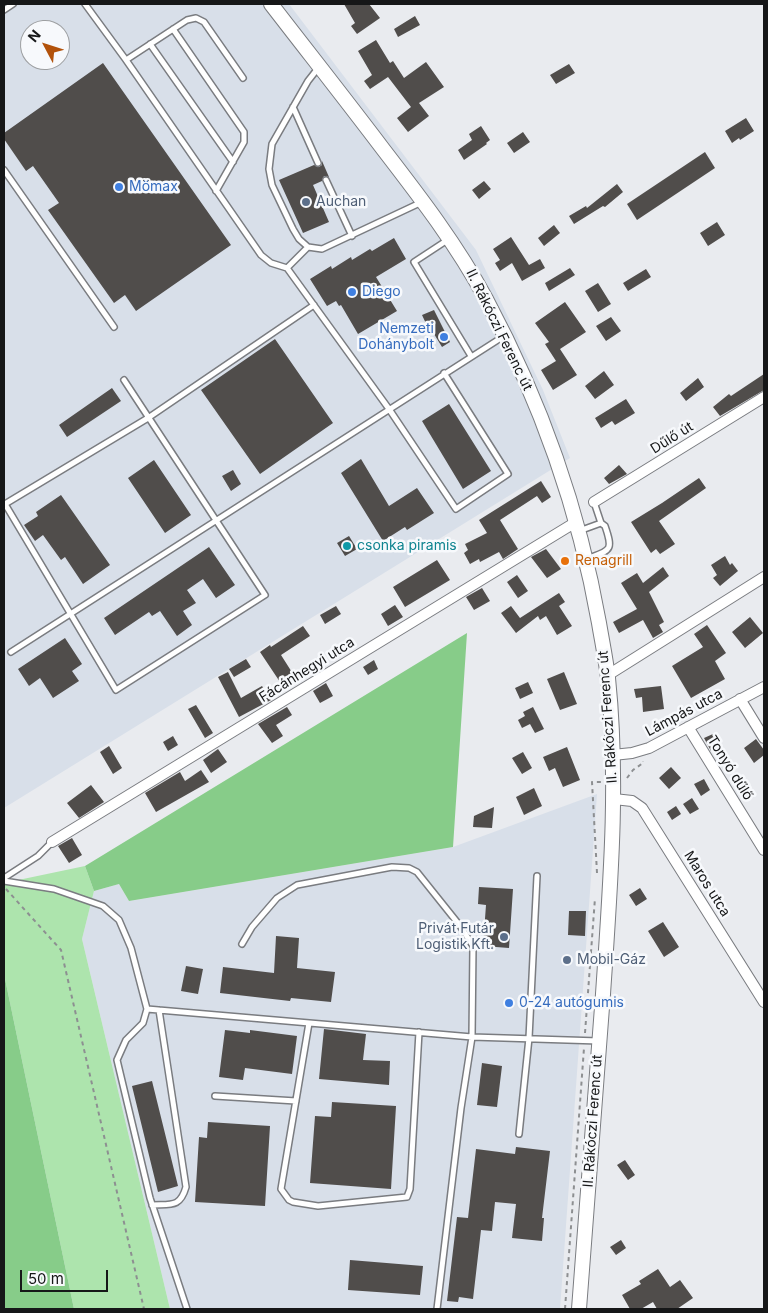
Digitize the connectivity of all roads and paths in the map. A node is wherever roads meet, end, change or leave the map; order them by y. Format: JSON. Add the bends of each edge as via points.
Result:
{"nodes":[{"id":1,"x":13,"y":4,"type":"edge"},
{"id":2,"x":85,"y":4,"type":"edge"},
{"id":3,"x":271,"y":4,"type":"edge"},
{"id":4,"x":4,"y":10,"type":"edge"},
{"id":5,"x":173,"y":29,"type":"junction"},
{"id":6,"x":150,"y":44,"type":"junction"},
{"id":7,"x":126,"y":60,"type":"junction"},
{"id":8,"x":320,"y":67,"type":"junction"},
{"id":9,"x":243,"y":78,"type":"dead end"},
{"id":10,"x":293,"y":107,"type":"junction"},
{"id":11,"x":232,"y":162,"type":"junction"},
{"id":12,"x":318,"y":163,"type":"dead end"},
{"id":13,"x":4,"y":170,"type":"edge"},
{"id":14,"x":326,"y":180,"type":"dead end"},
{"id":15,"x":216,"y":191,"type":"junction"},
{"id":16,"x":424,"y":202,"type":"junction"},
{"id":17,"x":352,"y":236,"type":"junction"},
{"id":18,"x":450,"y":239,"type":"junction"},
{"id":19,"x":308,"y":247,"type":"junction"},
{"id":20,"x":287,"y":268,"type":"junction"},
{"id":21,"x":314,"y":305,"type":"junction"},
{"id":22,"x":114,"y":327,"type":"dead end"},
{"id":23,"x":505,"y":336,"type":"junction"},
{"id":24,"x":471,"y":356,"type":"junction"},
{"id":25,"x":444,"y":373,"type":"junction"},
{"id":26,"x":124,"y":380,"type":"dead end"},
{"id":27,"x":764,"y":397,"type":"edge"},
{"id":28,"x":389,"y":409,"type":"junction"},
{"id":29,"x":148,"y":418,"type":"junction"},
{"id":30,"x":594,"y":502,"type":"joint"},
{"id":31,"x":216,"y":520,"type":"junction"},
{"id":32,"x":601,"y":523,"type":"junction"},
{"id":33,"x":577,"y":527,"type":"junction"},
{"id":34,"x":585,"y":559,"type":"junction"},
{"id":35,"x":764,"y":577,"type":"edge"},
{"id":36,"x":70,"y":613,"type":"junction"},
{"id":37,"x":11,"y":652,"type":"dead end"},
{"id":38,"x":608,"y":675,"type":"junction"},
{"id":39,"x":764,"y":687,"type":"edge"},
{"id":40,"x":740,"y":699,"type":"junction"},
{"id":41,"x":688,"y":727,"type":"junction"},
{"id":42,"x":764,"y":738,"type":"edge"},
{"id":43,"x":613,"y":755,"type":"junction"},
{"id":44,"x":614,"y":799,"type":"junction"},
{"id":45,"x":52,"y":842,"type":"joint"},
{"id":46,"x":764,"y":850,"type":"edge"},
{"id":47,"x":537,"y":876,"type":"dead end"},
{"id":48,"x":4,"y":880,"type":"edge"},
{"id":49,"x":4,"y":886,"type":"edge"},
{"id":50,"x":242,"y":944,"type":"dead end"},
{"id":51,"x":764,"y":1002,"type":"edge"},
{"id":52,"x":147,"y":1009,"type":"junction"},
{"id":53,"x":159,"y":1010,"type":"junction"},
{"id":54,"x":309,"y":1023,"type":"junction"},
{"id":55,"x":419,"y":1032,"type":"junction"},
{"id":56,"x":472,"y":1037,"type":"junction"},
{"id":57,"x":529,"y":1038,"type":"junction"},
{"id":58,"x":585,"y":1040,"type":"junction"},
{"id":59,"x":599,"y":1041,"type":"junction"},
{"id":60,"x":215,"y":1096,"type":"dead end"},
{"id":61,"x":296,"y":1101,"type":"junction"},
{"id":62,"x":519,"y":1134,"type":"dead end"},
{"id":63,"x":152,"y":1205,"type":"junction"},
{"id":64,"x":144,"y":1309,"type":"edge"},
{"id":65,"x":187,"y":1309,"type":"edge"},
{"id":66,"x":437,"y":1309,"type":"edge"},
{"id":67,"x":565,"y":1309,"type":"edge"},
{"id":68,"x":579,"y":1309,"type":"edge"}],
"edges":[{"from":1,"to":4,"type":"lane"},
{"from":2,"to":7,"type":"lane"},
{"from":3,"to":8,"type":"main road","name":"II. Rákóczi Ferenc út"},
{"from":5,"to":6,"type":"lane"},
{"from":5,"to":9,"type":"lane","via":[[190,18],[202,20]]},
{"from":5,"to":11,"type":"lane","via":[[244,132],[244,142]]},
{"from":6,"to":7,"type":"lane"},
{"from":6,"to":11,"type":"lane"},
{"from":7,"to":15,"type":"lane"},
{"from":8,"to":10,"type":"lane"},
{"from":8,"to":16,"type":"main road","name":"II. Rákóczi Ferenc út"},
{"from":10,"to":12,"type":"lane"},
{"from":10,"to":19,"type":"lane","via":[[272,144],[269,170],[272,185],[293,229]]},
{"from":11,"to":15,"type":"lane"},
{"from":13,"to":22,"type":"lane"},
{"from":14,"to":17,"type":"lane"},
{"from":15,"to":20,"type":"lane","via":[[261,255]]},
{"from":16,"to":17,"type":"lane"},
{"from":16,"to":18,"type":"main road","name":"II. Rákóczi Ferenc út"},
{"from":17,"to":19,"type":"lane","via":[[322,249]]},
{"from":18,"to":23,"type":"main road","name":"II. Rákóczi Ferenc út"},
{"from":18,"to":24,"type":"lane","via":[[414,262]]},
{"from":19,"to":20,"type":"lane"},
{"from":20,"to":21,"type":"lane"},
{"from":21,"to":28,"type":"lane"},
{"from":21,"to":29,"type":"lane"},
{"from":23,"to":24,"type":"lane"},
{"from":23,"to":33,"type":"main road","name":"II. Rákóczi Ferenc út","via":[[556,460]]},
{"from":24,"to":25,"type":"lane"},
{"from":25,"to":28,"type":"lane"},
{"from":25,"to":28,"type":"lane","via":[[508,474],[456,509]]},
{"from":26,"to":29,"type":"lane"},
{"from":27,"to":30,"type":"street","name":"Dűlő út"},
{"from":28,"to":31,"type":"lane"},
{"from":29,"to":31,"type":"lane"},
{"from":29,"to":36,"type":"lane","via":[[5,504]]},
{"from":30,"to":32,"type":"lane"},
{"from":31,"to":36,"type":"lane"},
{"from":31,"to":36,"type":"lane","via":[[265,595],[116,690]]},
{"from":32,"to":33,"type":"lane"},
{"from":32,"to":34,"type":"lane","via":[[605,526],[610,547]]},
{"from":33,"to":34,"type":"main road","name":"II. Rákóczi Ferenc út"},
{"from":33,"to":45,"type":"street","name":"Fácánhegyi utca"},
{"from":34,"to":38,"type":"main road","name":"II. Rákóczi Ferenc út"},
{"from":35,"to":38,"type":"street"},
{"from":36,"to":37,"type":"lane"},
{"from":38,"to":43,"type":"main road","name":"II. Rákóczi Ferenc út"},
{"from":39,"to":40,"type":"street","name":"Lámpás utca"},
{"from":40,"to":41,"type":"street","name":"Lámpás utca"},
{"from":40,"to":42,"type":"street"},
{"from":41,"to":43,"type":"street","name":"Lámpás utca","via":[[639,751]]},
{"from":41,"to":46,"type":"street","name":"Tonyó dűlő"},
{"from":43,"to":44,"type":"main road","name":"II. Rákóczi Ferenc út"},
{"from":44,"to":51,"type":"street","name":"Maros utca","via":[[632,800],[642,808]]},
{"from":44,"to":59,"type":"main road","name":"II. Rákóczi Ferenc út"},
{"from":45,"to":48,"type":"lane"},
{"from":47,"to":57,"type":"lane"},
{"from":48,"to":52,"type":"lane","via":[[54,889],[104,906],[119,920],[131,948]]},
{"from":49,"to":64,"type":"path","via":[[61,950]]},
{"from":50,"to":56,"type":"lane","via":[[276,898],[297,884],[392,867],[409,868],[417,872],[456,920],[472,946]]},
{"from":52,"to":53,"type":"lane"},
{"from":52,"to":63,"type":"lane","via":[[143,1023],[126,1040],[117,1060]]},
{"from":53,"to":54,"type":"lane"},
{"from":53,"to":63,"type":"lane","via":[[186,1187],[180,1202]]},
{"from":54,"to":55,"type":"lane"},
{"from":54,"to":61,"type":"lane"},
{"from":55,"to":56,"type":"lane"},
{"from":55,"to":61,"type":"lane","via":[[407,1197],[318,1206],[289,1200],[281,1190]]},
{"from":56,"to":57,"type":"lane"},
{"from":56,"to":66,"type":"lane"},
{"from":57,"to":58,"type":"lane"},
{"from":57,"to":62,"type":"lane"},
{"from":58,"to":59,"type":"lane"},
{"from":58,"to":67,"type":"path"},
{"from":59,"to":68,"type":"main road","name":"II. Rákóczi Ferenc út"},
{"from":60,"to":61,"type":"lane"},
{"from":63,"to":65,"type":"lane"}]}
